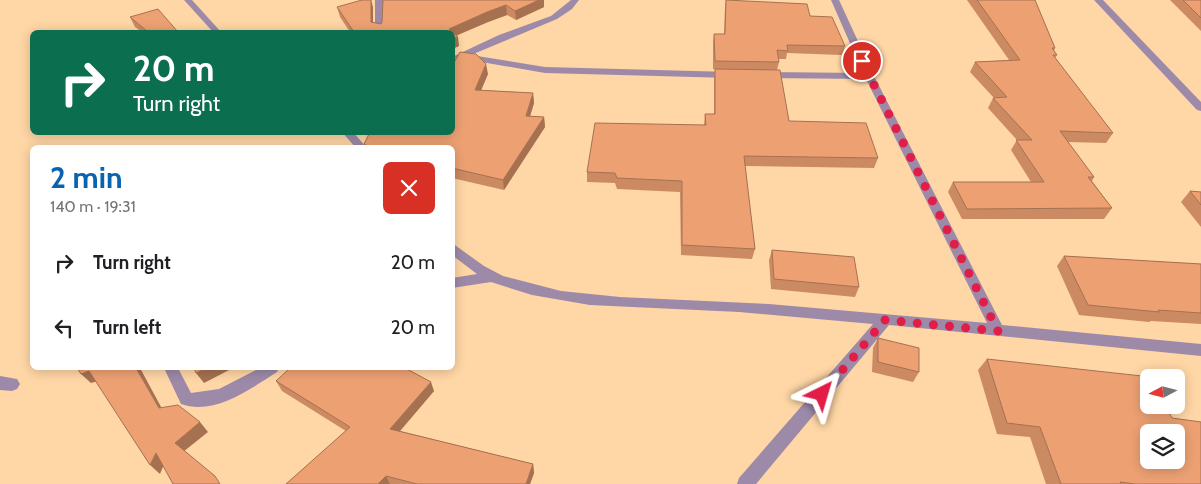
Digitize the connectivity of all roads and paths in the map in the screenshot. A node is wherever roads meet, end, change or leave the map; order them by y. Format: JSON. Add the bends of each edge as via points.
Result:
{"nodes":[{"id":1,"x":188,"y":0,"type":"edge"},
{"id":2,"x":379,"y":0,"type":"edge"},
{"id":3,"x":575,"y":0,"type":"edge"},
{"id":4,"x":835,"y":0,"type":"edge"},
{"id":5,"x":1098,"y":0,"type":"edge"},
{"id":6,"x":216,"y":30,"type":"edge"},
{"id":7,"x":379,"y":30,"type":"edge"},
{"id":8,"x":457,"y":59,"type":"edge"},
{"id":9,"x":869,"y":76,"type":"junction"},
{"id":10,"x":1201,"y":108,"type":"edge"},
{"id":11,"x":352,"y":135,"type":"edge"},
{"id":12,"x":360,"y":145,"type":"edge"},
{"id":13,"x":455,"y":250,"type":"edge"},
{"id":14,"x":490,"y":278,"type":"junction"},
{"id":15,"x":455,"y":284,"type":"edge"},
{"id":16,"x":885,"y":320,"type":"junction"},
{"id":17,"x":998,"y":331,"type":"junction"},
{"id":18,"x":1201,"y":350,"type":"edge"},
{"id":19,"x":172,"y":370,"type":"edge"},
{"id":20,"x":268,"y":370,"type":"edge"},
{"id":21,"x":745,"y":484,"type":"edge"}],
"edges":[{"from":1,"to":6,"type":"street"},
{"from":2,"to":7,"type":"street"},
{"from":3,"to":8,"type":"street","via":[[566,11],[551,19]]},
{"from":4,"to":9,"type":"street"},
{"from":5,"to":10,"type":"street"},
{"from":8,"to":9,"type":"street","via":[[545,70],[618,74]]},
{"from":9,"to":17,"type":"street"},
{"from":11,"to":12,"type":"street"},
{"from":13,"to":14,"type":"street"},
{"from":14,"to":15,"type":"street"},
{"from":14,"to":16,"type":"street","via":[[532,290],[602,302],[767,309]]},
{"from":16,"to":17,"type":"street"},
{"from":16,"to":21,"type":"street"},
{"from":17,"to":18,"type":"street"},
{"from":19,"to":20,"type":"street","via":[[186,399],[202,401],[221,397]]}]}
